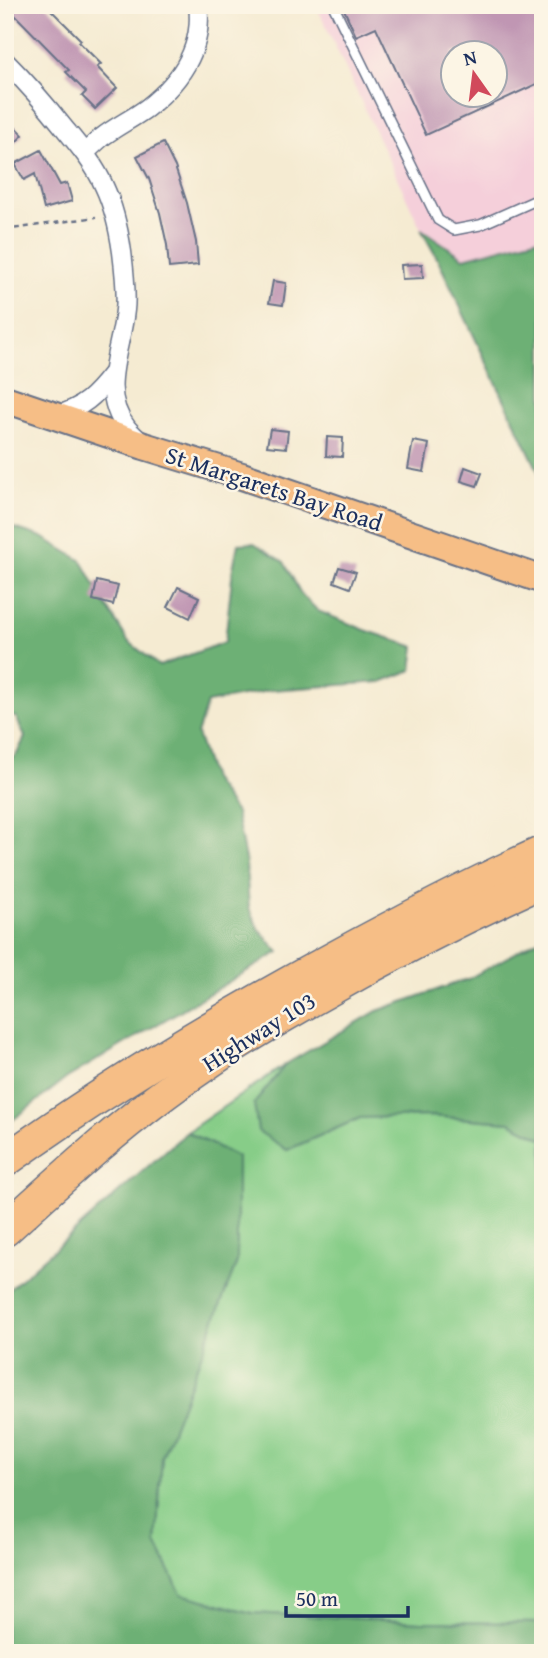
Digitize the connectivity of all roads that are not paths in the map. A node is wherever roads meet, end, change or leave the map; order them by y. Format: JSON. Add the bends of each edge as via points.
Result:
{"nodes":[{"id":1,"x":198,"y":5,"type":"edge"},
{"id":2,"x":333,"y":5,"type":"edge"},
{"id":3,"x":5,"y":61,"type":"edge"},
{"id":4,"x":85,"y":153,"type":"junction"},
{"id":5,"x":543,"y":197,"type":"edge"},
{"id":6,"x":112,"y":373,"type":"junction"},
{"id":7,"x":5,"y":399,"type":"edge"},
{"id":8,"x":54,"y":417,"type":"junction"},
{"id":9,"x":144,"y":446,"type":"junction"},
{"id":10,"x":543,"y":580,"type":"edge"},
{"id":11,"x":543,"y":852,"type":"edge"},
{"id":12,"x":543,"y":881,"type":"edge"},
{"id":13,"x":5,"y":1161,"type":"edge"},
{"id":14,"x":5,"y":1230,"type":"edge"}],
"edges":[{"from":1,"to":4,"type":"street","via":[[195,44],[186,68],[147,108]]},
{"from":2,"to":5,"type":"lane","via":[[438,220],[454,230],[480,225]]},
{"from":3,"to":4,"type":"street","via":[[34,89]]},
{"from":4,"to":6,"type":"street","via":[[104,186],[122,252],[126,307]]},
{"from":6,"to":8,"type":"street","via":[[91,398]]},
{"from":6,"to":9,"type":"street","via":[[117,410]]},
{"from":7,"to":8,"type":"main road","name":"St Margarets Bay Road"},
{"from":8,"to":9,"type":"main road","name":"St Margarets Bay Road"},
{"from":9,"to":10,"type":"main road","name":"St Margarets Bay Road"},
{"from":11,"to":13,"type":"highway","name":"Highway 103","via":[[426,908],[257,1000]]},
{"from":12,"to":14,"type":"highway","name":"Highway 103","via":[[360,972],[201,1067],[109,1138]]}]}
